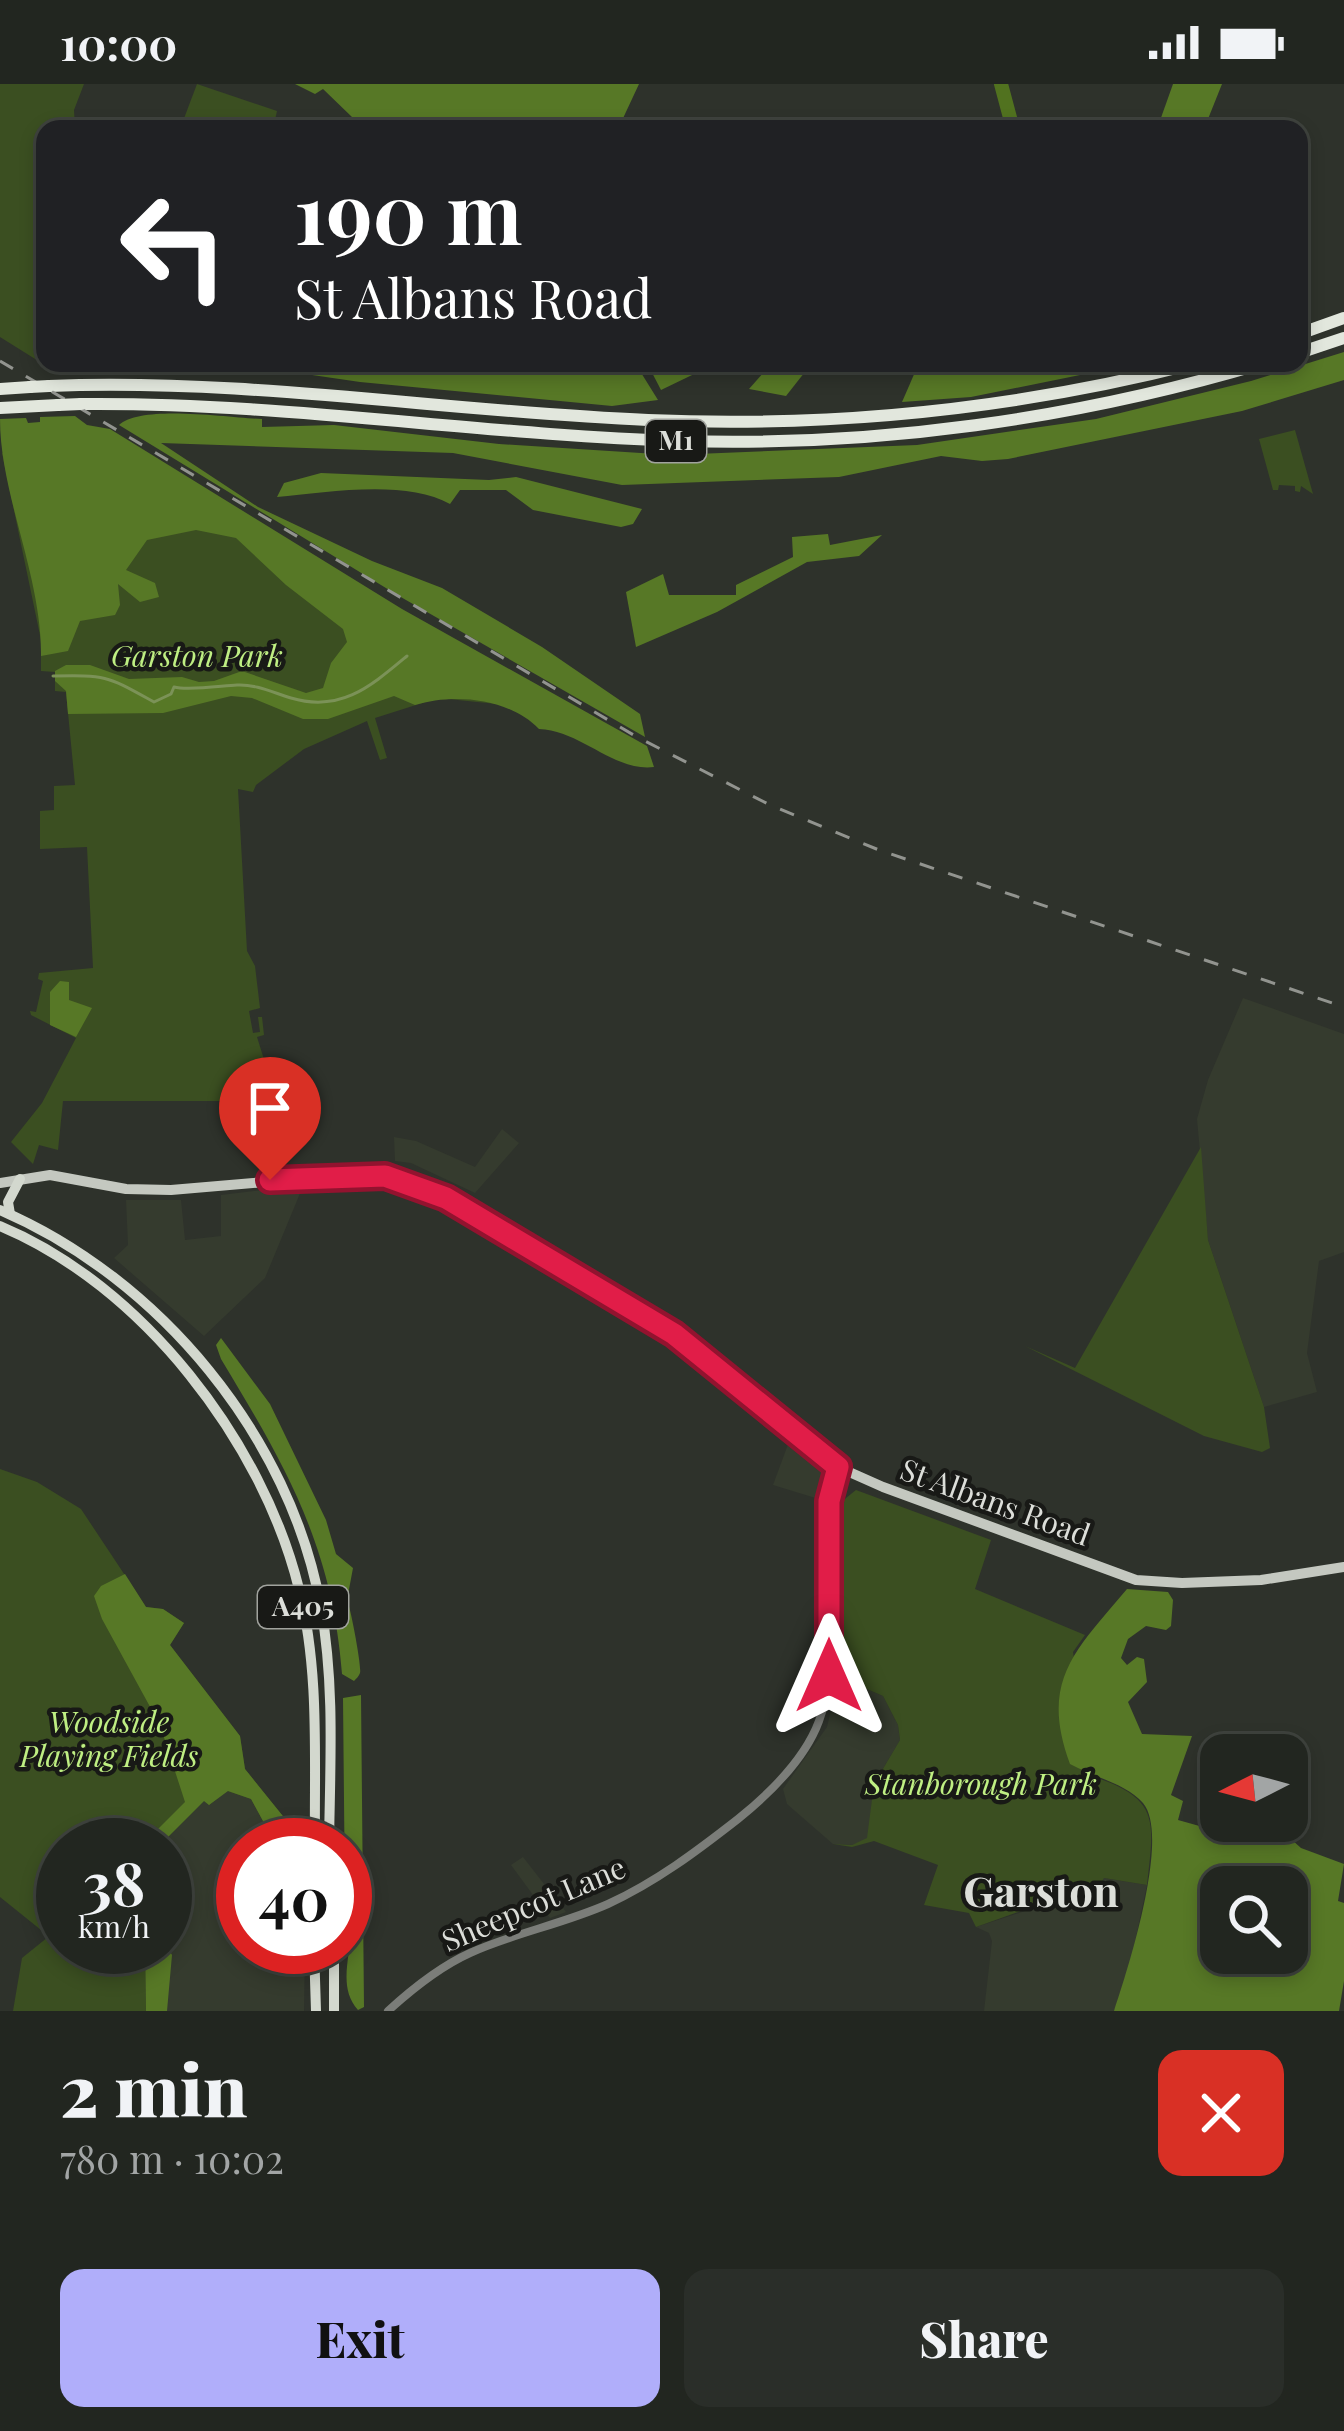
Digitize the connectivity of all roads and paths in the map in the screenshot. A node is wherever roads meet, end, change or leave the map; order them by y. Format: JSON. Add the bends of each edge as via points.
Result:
{"nodes":[{"id":1,"x":1344,"y":318,"type":"edge"},
{"id":2,"x":1308,"y":331,"type":"edge"},
{"id":3,"x":1344,"y":338,"type":"edge"},
{"id":4,"x":1308,"y":349,"type":"edge"},
{"id":5,"x":1158,"y":372,"type":"edge"},
{"id":6,"x":1227,"y":372,"type":"edge"},
{"id":7,"x":0,"y":389,"type":"edge"},
{"id":8,"x":0,"y":408,"type":"edge"},
{"id":9,"x":20,"y":1179,"type":"junction"},
{"id":10,"x":0,"y":1184,"type":"edge"},
{"id":11,"x":5,"y":1212,"type":"edge"},
{"id":12,"x":0,"y":1226,"type":"edge"},
{"id":13,"x":838,"y":1467,"type":"junction"},
{"id":14,"x":1344,"y":1567,"type":"edge"},
{"id":15,"x":315,"y":1818,"type":"edge"},
{"id":16,"x":329,"y":1818,"type":"edge"},
{"id":17,"x":315,"y":1974,"type":"edge"},
{"id":18,"x":335,"y":1974,"type":"edge"},
{"id":19,"x":336,"y":2008,"type":"edge"},
{"id":20,"x":316,"y":2011,"type":"edge"},
{"id":21,"x":388,"y":2011,"type":"edge"}],
"edges":[{"from":1,"to":2,"type":"highway"},
{"from":3,"to":4,"type":"highway"},
{"from":5,"to":7,"type":"highway","number":"M1","bridge":true,"via":[[979,406],[760,422],[579,417],[249,388]]},
{"from":6,"to":8,"type":"highway","number":"M1","bridge":true,"via":[[1069,411],[823,439],[638,440],[251,406]]},
{"from":9,"to":10,"type":"main road","name":"St Albans Road"},
{"from":9,"to":11,"type":"highway"},
{"from":9,"to":13,"type":"main road","name":"St Albans Road","via":[[50,1175],[171,1190],[334,1176],[402,1179],[674,1334]]},
{"from":11,"to":16,"type":"highway","number":"A405","via":[[76,1252],[162,1321],[234,1405],[278,1480],[325,1632]]},
{"from":12,"to":15,"type":"highway","number":"A405","via":[[62,1258],[136,1319],[204,1393],[249,1461],[287,1546],[305,1616]]},
{"from":13,"to":14,"type":"main road","name":"St Albans Road","via":[[1136,1580],[1261,1580]]},
{"from":13,"to":21,"type":"street","name":"Sheepcot Lane","via":[[829,1501],[824,1707],[768,1793],[632,1893],[462,1957]]},
{"from":17,"to":20,"type":"highway"},
{"from":18,"to":19,"type":"highway"}]}
